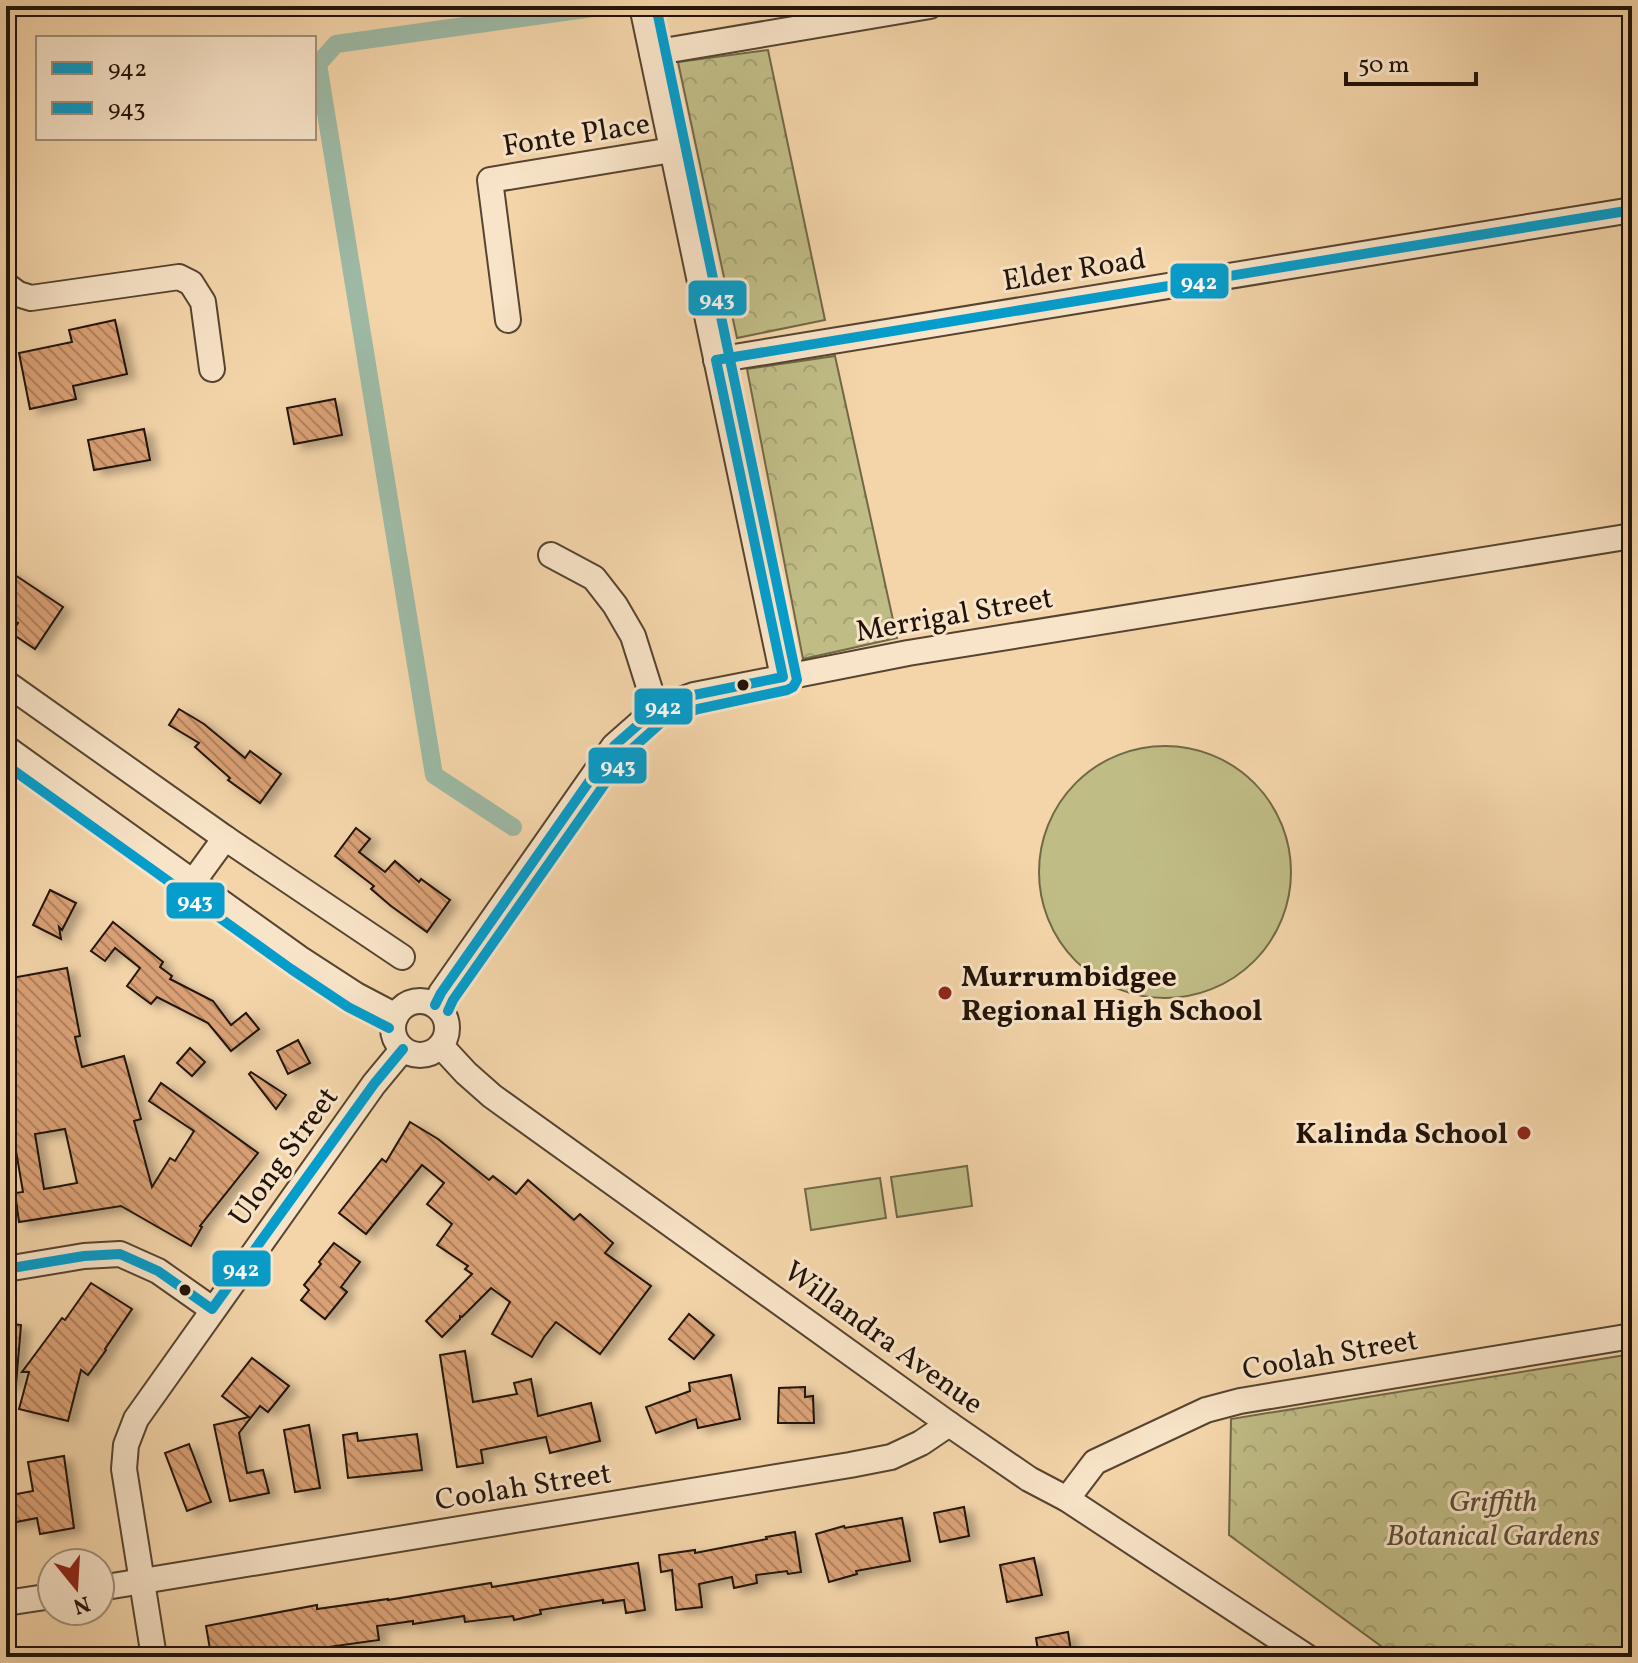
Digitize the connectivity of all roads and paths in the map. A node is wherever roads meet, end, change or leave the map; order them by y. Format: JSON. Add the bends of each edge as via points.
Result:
{"nodes":[{"id":1,"x":642,"y":6,"type":"edge"},
{"id":2,"x":930,"y":6,"type":"edge"},
{"id":3,"x":652,"y":53,"type":"junction"},
{"id":4,"x":672,"y":150,"type":"junction"},
{"id":5,"x":1632,"y":210,"type":"edge"},
{"id":6,"x":6,"y":285,"type":"edge"},
{"id":7,"x":508,"y":320,"type":"dead end"},
{"id":8,"x":716,"y":360,"type":"junction"},
{"id":9,"x":212,"y":369,"type":"dead end"},
{"id":10,"x":1632,"y":536,"type":"edge"},
{"id":11,"x":551,"y":555,"type":"dead end"},
{"id":12,"x":783,"y":677,"type":"junction"},
{"id":13,"x":6,"y":683,"type":"edge"},
{"id":14,"x":656,"y":709,"type":"junction"},
{"id":15,"x":6,"y":748,"type":"edge"},
{"id":16,"x":225,"y":838,"type":"junction"},
{"id":17,"x":193,"y":882,"type":"junction"},
{"id":18,"x":402,"y":957,"type":"dead end"},
{"id":19,"x":435,"y":1005,"type":"junction"},
{"id":20,"x":396,"y":1016,"type":"junction"},
{"id":21,"x":441,"y":1046,"type":"junction"},
{"id":22,"x":403,"y":1049,"type":"junction"},
{"id":23,"x":6,"y":1269,"type":"edge"},
{"id":24,"x":212,"y":1309,"type":"junction"},
{"id":25,"x":1632,"y":1336,"type":"edge"},
{"id":26,"x":949,"y":1424,"type":"junction"},
{"id":27,"x":1067,"y":1499,"type":"junction"},
{"id":28,"x":142,"y":1581,"type":"junction"},
{"id":29,"x":116,"y":1585,"type":"edge"},
{"id":30,"x":36,"y":1598,"type":"edge"},
{"id":31,"x":6,"y":1603,"type":"edge"},
{"id":32,"x":1292,"y":1653,"type":"edge"},
{"id":33,"x":154,"y":1657,"type":"edge"}],
"edges":[{"from":1,"to":3,"type":"street"},
{"from":2,"to":3,"type":"street"},
{"from":3,"to":4,"type":"street"},
{"from":4,"to":7,"type":"street","name":"Fonte Place","via":[[484,172]]},
{"from":4,"to":8,"type":"street"},
{"from":5,"to":8,"type":"street","name":"Elder Road"},
{"from":6,"to":9,"type":"street","via":[[31,298],[179,277],[191,283],[203,302]]},
{"from":8,"to":12,"type":"street"},
{"from":10,"to":12,"type":"street","name":"Merrigal Street"},
{"from":11,"to":14,"type":"street","via":[[594,578],[615,605],[633,636]]},
{"from":12,"to":14,"type":"street","name":"Merrigal Street","via":[[694,695]]},
{"from":13,"to":16,"type":"street"},
{"from":14,"to":19,"type":"street","name":"Merrigal Street","via":[[614,746]]},
{"from":15,"to":17,"type":"street"},
{"from":16,"to":17,"type":"street"},
{"from":16,"to":18,"type":"street"},
{"from":17,"to":20,"type":"street","via":[[318,971]]},
{"from":19,"to":20,"type":"street","via":[[413,1002]]},
{"from":19,"to":21,"type":"street","via":[[448,1024]]},
{"from":20,"to":22,"type":"street","via":[[394,1034]]},
{"from":21,"to":22,"type":"street","via":[[422,1055]]},
{"from":21,"to":26,"type":"street","name":"Willandra Avenue","via":[[492,1096]]},
{"from":22,"to":24,"type":"street","name":"Ulong Street"},
{"from":23,"to":24,"type":"street","via":[[120,1254],[158,1271]]},
{"from":24,"to":28,"type":"street","name":"Ulong Street","via":[[136,1419],[126,1445],[124,1469]]},
{"from":25,"to":27,"type":"street","name":"Coolah Street","via":[[1206,1410],[1095,1462]]},
{"from":26,"to":27,"type":"street","name":"Willandra Avenue"},
{"from":26,"to":28,"type":"street","name":"Coolah Street","via":[[891,1457]]},
{"from":27,"to":32,"type":"street","name":"Willandra Avenue"},
{"from":28,"to":29,"type":"street","name":"Coolah Street"},
{"from":28,"to":33,"type":"street","name":"Ulong Street"},
{"from":30,"to":31,"type":"street"}]}
